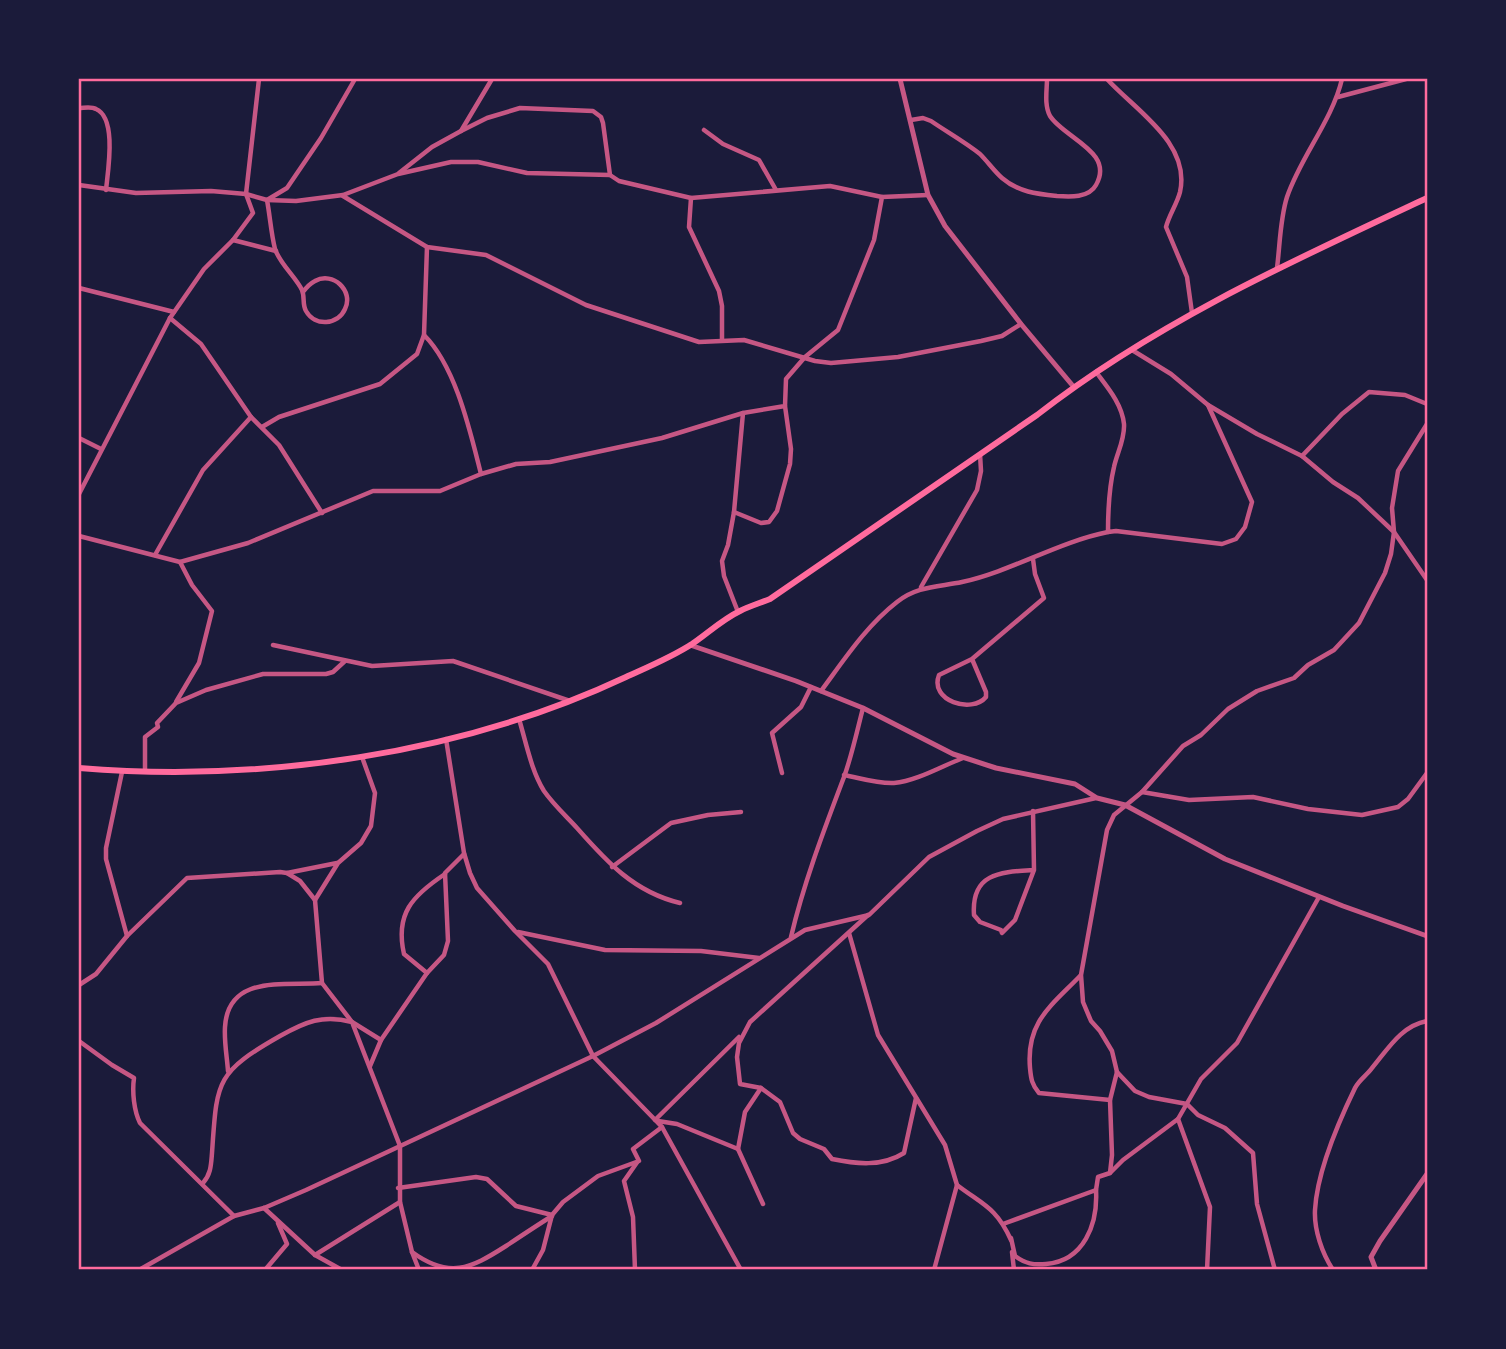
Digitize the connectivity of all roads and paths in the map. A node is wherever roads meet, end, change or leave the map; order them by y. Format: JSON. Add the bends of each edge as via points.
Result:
{"nodes":[{"id":1,"x":259,"y":79,"type":"edge"},
{"id":2,"x":355,"y":79,"type":"edge"},
{"id":3,"x":492,"y":79,"type":"edge"},
{"id":4,"x":900,"y":79,"type":"edge"},
{"id":5,"x":1047,"y":79,"type":"edge"},
{"id":6,"x":1107,"y":79,"type":"edge"},
{"id":7,"x":1342,"y":79,"type":"edge"},
{"id":8,"x":1402,"y":79,"type":"edge"},
{"id":9,"x":1338,"y":97,"type":"junction"},
{"id":10,"x":79,"y":108,"type":"edge"},
{"id":11,"x":911,"y":120,"type":"junction"},
{"id":12,"x":704,"y":130,"type":"dead end"},
{"id":13,"x":461,"y":131,"type":"junction"},
{"id":14,"x":398,"y":174,"type":"junction"},
{"id":15,"x":610,"y":175,"type":"junction"},
{"id":16,"x":79,"y":185,"type":"edge"},
{"id":17,"x":106,"y":190,"type":"junction"},
{"id":18,"x":776,"y":190,"type":"junction"},
{"id":19,"x":246,"y":194,"type":"junction"},
{"id":20,"x":343,"y":195,"type":"junction"},
{"id":21,"x":928,"y":195,"type":"junction"},
{"id":22,"x":882,"y":197,"type":"junction"},
{"id":23,"x":691,"y":198,"type":"junction"},
{"id":24,"x":1427,"y":198,"type":"edge"},
{"id":25,"x":267,"y":200,"type":"junction"},
{"id":26,"x":233,"y":240,"type":"junction"},
{"id":27,"x":427,"y":247,"type":"junction"},
{"id":28,"x":276,"y":251,"type":"junction"},
{"id":29,"x":1277,"y":268,"type":"junction"},
{"id":30,"x":79,"y":288,"type":"edge"},
{"id":31,"x":303,"y":292,"type":"junction"},
{"id":32,"x":174,"y":312,"type":"junction"},
{"id":33,"x":1192,"y":313,"type":"junction"},
{"id":34,"x":170,"y":318,"type":"junction"},
{"id":35,"x":1021,"y":324,"type":"junction"},
{"id":36,"x":424,"y":335,"type":"junction"},
{"id":37,"x":722,"y":340,"type":"junction"},
{"id":38,"x":1132,"y":350,"type":"junction"},
{"id":39,"x":805,"y":357,"type":"junction"},
{"id":40,"x":1096,"y":372,"type":"junction"},
{"id":41,"x":1073,"y":386,"type":"junction"},
{"id":42,"x":1427,"y":404,"type":"edge"},
{"id":43,"x":1209,"y":405,"type":"junction"},
{"id":44,"x":785,"y":406,"type":"junction"},
{"id":45,"x":743,"y":413,"type":"junction"},
{"id":46,"x":251,"y":417,"type":"junction"},
{"id":47,"x":1427,"y":424,"type":"edge"},
{"id":48,"x":262,"y":427,"type":"junction"},
{"id":49,"x":79,"y":438,"type":"edge"},
{"id":50,"x":101,"y":449,"type":"junction"},
{"id":51,"x":980,"y":452,"type":"junction"},
{"id":52,"x":1302,"y":456,"type":"junction"},
{"id":53,"x":481,"y":474,"type":"junction"},
{"id":54,"x":79,"y":494,"type":"edge"},
{"id":55,"x":734,"y":512,"type":"junction"},
{"id":56,"x":322,"y":513,"type":"junction"},
{"id":57,"x":1108,"y":532,"type":"junction"},
{"id":58,"x":1394,"y":532,"type":"junction"},
{"id":59,"x":79,"y":536,"type":"edge"},
{"id":60,"x":155,"y":555,"type":"junction"},
{"id":61,"x":1033,"y":559,"type":"junction"},
{"id":62,"x":180,"y":562,"type":"junction"},
{"id":63,"x":1427,"y":580,"type":"edge"},
{"id":64,"x":921,"y":588,"type":"junction"},
{"id":65,"x":738,"y":612,"type":"junction"},
{"id":66,"x":273,"y":645,"type":"dead end"},
{"id":67,"x":690,"y":645,"type":"junction"},
{"id":68,"x":972,"y":659,"type":"junction"},
{"id":69,"x":346,"y":660,"type":"junction"},
{"id":70,"x":811,"y":687,"type":"junction"},
{"id":71,"x":821,"y":691,"type":"junction"},
{"id":72,"x":571,"y":701,"type":"junction"},
{"id":73,"x":176,"y":703,"type":"junction"},
{"id":74,"x":863,"y":708,"type":"junction"},
{"id":75,"x":518,"y":718,"type":"junction"},
{"id":76,"x":446,"y":739,"type":"junction"},
{"id":77,"x":362,"y":757,"type":"junction"},
{"id":78,"x":964,"y":757,"type":"junction"},
{"id":79,"x":79,"y":768,"type":"edge"},
{"id":80,"x":145,"y":771,"type":"junction"},
{"id":81,"x":122,"y":772,"type":"junction"},
{"id":82,"x":782,"y":773,"type":"dead end"},
{"id":83,"x":1427,"y":773,"type":"edge"},
{"id":84,"x":844,"y":775,"type":"junction"},
{"id":85,"x":1142,"y":792,"type":"junction"},
{"id":86,"x":1097,"y":798,"type":"junction"},
{"id":87,"x":1125,"y":805,"type":"junction"},
{"id":88,"x":1032,"y":811,"type":"junction"},
{"id":89,"x":741,"y":812,"type":"dead end"},
{"id":90,"x":464,"y":853,"type":"junction"},
{"id":91,"x":338,"y":863,"type":"junction"},
{"id":92,"x":612,"y":867,"type":"junction"},
{"id":93,"x":1034,"y":870,"type":"junction"},
{"id":94,"x":287,"y":873,"type":"junction"},
{"id":95,"x":445,"y":873,"type":"junction"},
{"id":96,"x":1319,"y":897,"type":"junction"},
{"id":97,"x":315,"y":900,"type":"junction"},
{"id":98,"x":680,"y":903,"type":"dead end"},
{"id":99,"x":869,"y":915,"type":"junction"},
{"id":100,"x":515,"y":931,"type":"junction"},
{"id":101,"x":849,"y":933,"type":"junction"},
{"id":102,"x":127,"y":936,"type":"junction"},
{"id":103,"x":1427,"y":936,"type":"edge"},
{"id":104,"x":791,"y":937,"type":"junction"},
{"id":105,"x":760,"y":958,"type":"junction"},
{"id":106,"x":426,"y":973,"type":"junction"},
{"id":107,"x":1081,"y":975,"type":"junction"},
{"id":108,"x":322,"y":982,"type":"junction"},
{"id":109,"x":79,"y":985,"type":"edge"},
{"id":110,"x":1427,"y":1021,"type":"edge"},
{"id":111,"x":352,"y":1022,"type":"junction"},
{"id":112,"x":742,"y":1034,"type":"junction"},
{"id":113,"x":382,"y":1040,"type":"junction"},
{"id":114,"x":79,"y":1041,"type":"edge"},
{"id":115,"x":593,"y":1056,"type":"junction"},
{"id":116,"x":370,"y":1067,"type":"junction"},
{"id":117,"x":228,"y":1071,"type":"junction"},
{"id":118,"x":1117,"y":1072,"type":"junction"},
{"id":119,"x":761,"y":1088,"type":"junction"},
{"id":120,"x":916,"y":1097,"type":"junction"},
{"id":121,"x":1110,"y":1100,"type":"junction"},
{"id":122,"x":1186,"y":1104,"type":"junction"},
{"id":123,"x":1178,"y":1119,"type":"junction"},
{"id":124,"x":655,"y":1120,"type":"junction"},
{"id":125,"x":662,"y":1127,"type":"junction"},
{"id":126,"x":400,"y":1146,"type":"junction"},
{"id":127,"x":737,"y":1149,"type":"junction"},
{"id":128,"x":639,"y":1161,"type":"junction"},
{"id":129,"x":1110,"y":1173,"type":"junction"},
{"id":130,"x":1427,"y":1174,"type":"edge"},
{"id":131,"x":203,"y":1184,"type":"junction"},
{"id":132,"x":957,"y":1185,"type":"junction"},
{"id":133,"x":398,"y":1188,"type":"junction"},
{"id":134,"x":1096,"y":1190,"type":"junction"},
{"id":135,"x":400,"y":1202,"type":"junction"},
{"id":136,"x":762,"y":1204,"type":"dead end"},
{"id":137,"x":264,"y":1208,"type":"junction"},
{"id":138,"x":552,"y":1215,"type":"junction"},
{"id":139,"x":234,"y":1216,"type":"junction"},
{"id":140,"x":276,"y":1219,"type":"junction"},
{"id":141,"x":1003,"y":1224,"type":"junction"},
{"id":142,"x":1011,"y":1238,"type":"junction"},
{"id":143,"x":412,"y":1252,"type":"junction"},
{"id":144,"x":315,"y":1255,"type":"junction"},
{"id":145,"x":139,"y":1270,"type":"edge"},
{"id":146,"x":265,"y":1270,"type":"edge"},
{"id":147,"x":342,"y":1270,"type":"edge"},
{"id":148,"x":419,"y":1270,"type":"edge"},
{"id":149,"x":460,"y":1270,"type":"edge"},
{"id":150,"x":532,"y":1270,"type":"edge"},
{"id":151,"x":635,"y":1270,"type":"edge"},
{"id":152,"x":741,"y":1270,"type":"edge"},
{"id":153,"x":934,"y":1270,"type":"edge"},
{"id":154,"x":1014,"y":1270,"type":"edge"},
{"id":155,"x":1207,"y":1270,"type":"edge"},
{"id":156,"x":1275,"y":1270,"type":"edge"},
{"id":157,"x":1333,"y":1270,"type":"edge"},
{"id":158,"x":1376,"y":1270,"type":"edge"}],
"edges":[{"from":1,"to":19,"type":"street"},
{"from":2,"to":25,"type":"street","via":[[286,188]]},
{"from":3,"to":13,"type":"street"},
{"from":4,"to":11,"type":"street"},
{"from":5,"to":11,"type":"street","via":[[1050,115],[1090,150],[1101,170],[1093,190],[1083,195],[1033,193],[1010,185],[981,155],[931,121]]},
{"from":6,"to":33,"type":"street","via":[[1165,135],[1173,149],[1181,188],[1166,227],[1188,277]]},
{"from":7,"to":9,"type":"street"},
{"from":8,"to":9,"type":"street"},
{"from":9,"to":29,"type":"street","via":[[1310,145],[1287,199]]},
{"from":10,"to":17,"type":"street","via":[[94,107],[107,122]]},
{"from":11,"to":21,"type":"street"},
{"from":12,"to":18,"type":"street","via":[[760,160]]},
{"from":13,"to":14,"type":"street"},
{"from":13,"to":15,"type":"street","via":[[520,108],[593,111],[603,123]]},
{"from":14,"to":15,"type":"street","via":[[464,161],[527,173]]},
{"from":14,"to":20,"type":"street"},
{"from":15,"to":23,"type":"street","via":[[618,181]]},
{"from":16,"to":17,"type":"street"},
{"from":17,"to":19,"type":"street"},
{"from":18,"to":22,"type":"street","via":[[830,186]]},
{"from":18,"to":23,"type":"street"},
{"from":19,"to":25,"type":"street"},
{"from":19,"to":26,"type":"street","via":[[253,213]]},
{"from":20,"to":25,"type":"street"},
{"from":20,"to":27,"type":"street"},
{"from":21,"to":22,"type":"street"},
{"from":21,"to":35,"type":"street","via":[[945,226]]},
{"from":22,"to":39,"type":"street","via":[[874,240],[838,330]]},
{"from":23,"to":37,"type":"street","via":[[689,227],[719,291]]},
{"from":24,"to":29,"type":"main road"},
{"from":25,"to":28,"type":"street"},
{"from":26,"to":28,"type":"street"},
{"from":26,"to":32,"type":"street","via":[[204,269]]},
{"from":27,"to":36,"type":"street"},
{"from":27,"to":37,"type":"street","via":[[486,255],[586,305],[689,340]]},
{"from":28,"to":31,"type":"street"},
{"from":29,"to":33,"type":"main road"},
{"from":30,"to":32,"type":"street"},
{"from":31,"to":31,"type":"street","via":[[314,281],[334,280],[342,285],[348,303],[337,320],[317,321],[304,307]]},
{"from":32,"to":34,"type":"street"},
{"from":33,"to":38,"type":"main road"},
{"from":34,"to":46,"type":"street","via":[[201,344]]},
{"from":34,"to":50,"type":"street"},
{"from":35,"to":39,"type":"street","via":[[1002,336],[898,356],[831,363]]},
{"from":35,"to":41,"type":"street"},
{"from":36,"to":48,"type":"street","via":[[417,354],[380,384],[279,417]]},
{"from":36,"to":53,"type":"street","via":[[435,347],[459,398]]},
{"from":37,"to":39,"type":"street","via":[[744,340]]},
{"from":38,"to":40,"type":"main road"},
{"from":38,"to":43,"type":"street"},
{"from":39,"to":44,"type":"street","via":[[786,379]]},
{"from":40,"to":41,"type":"main road"},
{"from":40,"to":57,"type":"street","via":[[1115,396],[1124,424],[1109,500]]},
{"from":41,"to":51,"type":"main road"},
{"from":42,"to":52,"type":"street","via":[[1405,395],[1369,392]]},
{"from":43,"to":52,"type":"street"},
{"from":43,"to":57,"type":"street","via":[[1252,502],[1236,539],[1222,544]]},
{"from":44,"to":45,"type":"street"},
{"from":44,"to":55,"type":"street","via":[[792,456],[778,511],[769,522],[761,523]]},
{"from":45,"to":53,"type":"street","via":[[662,438]]},
{"from":45,"to":55,"type":"street"},
{"from":46,"to":48,"type":"street"},
{"from":46,"to":60,"type":"street","via":[[203,470]]},
{"from":47,"to":58,"type":"street","via":[[1398,471],[1392,508]]},
{"from":48,"to":56,"type":"street","via":[[279,445]]},
{"from":49,"to":50,"type":"street"},
{"from":50,"to":54,"type":"street"},
{"from":51,"to":64,"type":"street","via":[[977,490]]},
{"from":51,"to":65,"type":"main road","via":[[770,599]]},
{"from":52,"to":58,"type":"street"},
{"from":53,"to":56,"type":"street","via":[[440,491],[373,492]]},
{"from":55,"to":65,"type":"street","via":[[722,561]]},
{"from":56,"to":62,"type":"street","via":[[248,543]]},
{"from":57,"to":61,"type":"street"},
{"from":58,"to":63,"type":"street"},
{"from":58,"to":85,"type":"street","via":[[1385,573],[1359,623],[1334,650],[1294,678],[1257,691],[1228,709],[1170,759]]},
{"from":59,"to":60,"type":"street"},
{"from":60,"to":62,"type":"street"},
{"from":61,"to":64,"type":"street","via":[[962,582]]},
{"from":61,"to":68,"type":"street","via":[[1044,598]]},
{"from":62,"to":73,"type":"street","via":[[212,611],[199,663]]},
{"from":64,"to":71,"type":"street","via":[[873,623]]},
{"from":65,"to":67,"type":"main road"},
{"from":66,"to":69,"type":"street"},
{"from":67,"to":70,"type":"street"},
{"from":67,"to":72,"type":"main road"},
{"from":68,"to":68,"type":"street","via":[[986,692],[982,701],[960,704],[939,692],[939,675]]},
{"from":69,"to":72,"type":"street","via":[[386,666],[453,661]]},
{"from":69,"to":73,"type":"street","via":[[330,673],[263,674]]},
{"from":70,"to":71,"type":"street"},
{"from":70,"to":82,"type":"street","via":[[801,707],[772,733]]},
{"from":71,"to":74,"type":"street"},
{"from":72,"to":75,"type":"main road"},
{"from":73,"to":80,"type":"street","via":[[145,737]]},
{"from":74,"to":78,"type":"street"},
{"from":74,"to":84,"type":"street"},
{"from":75,"to":76,"type":"main road"},
{"from":75,"to":92,"type":"street","via":[[545,791]]},
{"from":76,"to":77,"type":"main road"},
{"from":76,"to":90,"type":"street"},
{"from":77,"to":80,"type":"main road","via":[[260,770]]},
{"from":77,"to":91,"type":"street","via":[[375,793],[371,826],[361,843]]},
{"from":78,"to":84,"type":"street","via":[[896,783]]},
{"from":78,"to":86,"type":"street","via":[[1075,784]]},
{"from":79,"to":81,"type":"main road"},
{"from":80,"to":81,"type":"main road"},
{"from":81,"to":102,"type":"street","via":[[106,859]]},
{"from":83,"to":85,"type":"street","via":[[1398,807],[1362,816],[1253,797],[1189,800]]},
{"from":84,"to":104,"type":"street","via":[[808,871]]},
{"from":85,"to":87,"type":"street"},
{"from":86,"to":87,"type":"street"},
{"from":86,"to":88,"type":"street"},
{"from":87,"to":96,"type":"street","via":[[1225,859]]},
{"from":87,"to":107,"type":"street","via":[[1107,830]]},
{"from":88,"to":93,"type":"street"},
{"from":88,"to":99,"type":"street","via":[[1003,819],[929,857]]},
{"from":89,"to":92,"type":"street","via":[[671,823]]},
{"from":90,"to":95,"type":"street"},
{"from":90,"to":100,"type":"street","via":[[477,888]]},
{"from":91,"to":94,"type":"street"},
{"from":91,"to":97,"type":"street"},
{"from":92,"to":98,"type":"street","via":[[652,894]]},
{"from":93,"to":93,"type":"street","via":[[1015,920],[1002,933],[974,915],[979,887],[990,876]]},
{"from":94,"to":97,"type":"street"},
{"from":94,"to":102,"type":"street","via":[[187,878]]},
{"from":95,"to":106,"type":"street","via":[[446,948]]},
{"from":95,"to":106,"type":"street","via":[[417,896],[401,923],[404,954]]},
{"from":96,"to":103,"type":"street"},
{"from":96,"to":122,"type":"street","via":[[1237,1043],[1201,1079]]},
{"from":97,"to":108,"type":"street"},
{"from":99,"to":101,"type":"street"},
{"from":99,"to":104,"type":"street"},
{"from":100,"to":105,"type":"street","via":[[605,950],[701,951]]},
{"from":100,"to":115,"type":"street","via":[[548,964]]},
{"from":101,"to":112,"type":"street","via":[[760,1012]]},
{"from":101,"to":120,"type":"street","via":[[878,1035]]},
{"from":102,"to":109,"type":"street","via":[[96,974]]},
{"from":104,"to":105,"type":"street"},
{"from":105,"to":115,"type":"street"},
{"from":106,"to":113,"type":"street"},
{"from":107,"to":118,"type":"street","via":[[1083,1002],[1112,1051]]},
{"from":107,"to":121,"type":"street","via":[[1048,1007],[1033,1031],[1031,1083],[1039,1093]]},
{"from":108,"to":111,"type":"street"},
{"from":108,"to":117,"type":"street","via":[[260,985],[242,992],[232,1004],[225,1027]]},
{"from":110,"to":157,"type":"street","via":[[1400,1034],[1356,1085],[1335,1137],[1315,1209],[1318,1235]]},
{"from":111,"to":113,"type":"street"},
{"from":111,"to":116,"type":"street"},
{"from":111,"to":117,"type":"street","via":[[337,1018],[305,1022],[251,1052]]},
{"from":112,"to":119,"type":"street","via":[[737,1057],[740,1084]]},
{"from":112,"to":124,"type":"street"},
{"from":113,"to":116,"type":"street"},
{"from":114,"to":131,"type":"street","via":[[134,1078],[140,1123]]},
{"from":115,"to":125,"type":"street"},
{"from":115,"to":126,"type":"street"},
{"from":116,"to":126,"type":"street"},
{"from":117,"to":131,"type":"street","via":[[216,1101],[211,1171]]},
{"from":118,"to":121,"type":"street"},
{"from":118,"to":122,"type":"street","via":[[1135,1091]]},
{"from":119,"to":120,"type":"street","via":[[780,1102],[800,1139],[824,1149],[832,1159],[863,1164],[890,1162],[904,1153]]},
{"from":119,"to":127,"type":"street","via":[[745,1112]]},
{"from":120,"to":132,"type":"street","via":[[945,1145]]},
{"from":121,"to":129,"type":"street"},
{"from":122,"to":123,"type":"street"},
{"from":122,"to":156,"type":"street","via":[[1225,1128],[1253,1153],[1257,1204]]},
{"from":123,"to":129,"type":"street"},
{"from":123,"to":155,"type":"street","via":[[1210,1207]]},
{"from":124,"to":125,"type":"street"},
{"from":124,"to":127,"type":"street","via":[[677,1124]]},
{"from":125,"to":128,"type":"street","via":[[634,1149]]},
{"from":125,"to":152,"type":"street"},
{"from":126,"to":133,"type":"street"},
{"from":126,"to":137,"type":"street"},
{"from":127,"to":136,"type":"street"},
{"from":128,"to":138,"type":"street","via":[[598,1176]]},
{"from":128,"to":151,"type":"street","via":[[624,1181],[633,1217]]},
{"from":129,"to":134,"type":"street","via":[[1098,1177]]},
{"from":130,"to":158,"type":"street","via":[[1371,1257]]},
{"from":131,"to":139,"type":"street"},
{"from":132,"to":141,"type":"street","via":[[987,1204]]},
{"from":132,"to":153,"type":"street"},
{"from":133,"to":135,"type":"street"},
{"from":133,"to":138,"type":"street","via":[[487,1179],[516,1206]]},
{"from":134,"to":141,"type":"street"},
{"from":134,"to":142,"type":"street","via":[[1088,1237],[1070,1258],[1032,1265],[1015,1256]]},
{"from":135,"to":143,"type":"street"},
{"from":135,"to":144,"type":"street"},
{"from":137,"to":139,"type":"street"},
{"from":137,"to":140,"type":"street"},
{"from":138,"to":149,"type":"street","via":[[485,1260]]},
{"from":138,"to":150,"type":"street","via":[[543,1250]]},
{"from":139,"to":145,"type":"street"},
{"from":140,"to":144,"type":"street"},
{"from":140,"to":146,"type":"street","via":[[287,1244]]},
{"from":141,"to":142,"type":"street"},
{"from":142,"to":154,"type":"street"},
{"from":143,"to":148,"type":"street"},
{"from":143,"to":149,"type":"street","via":[[436,1266]]},
{"from":144,"to":147,"type":"street"}]}
